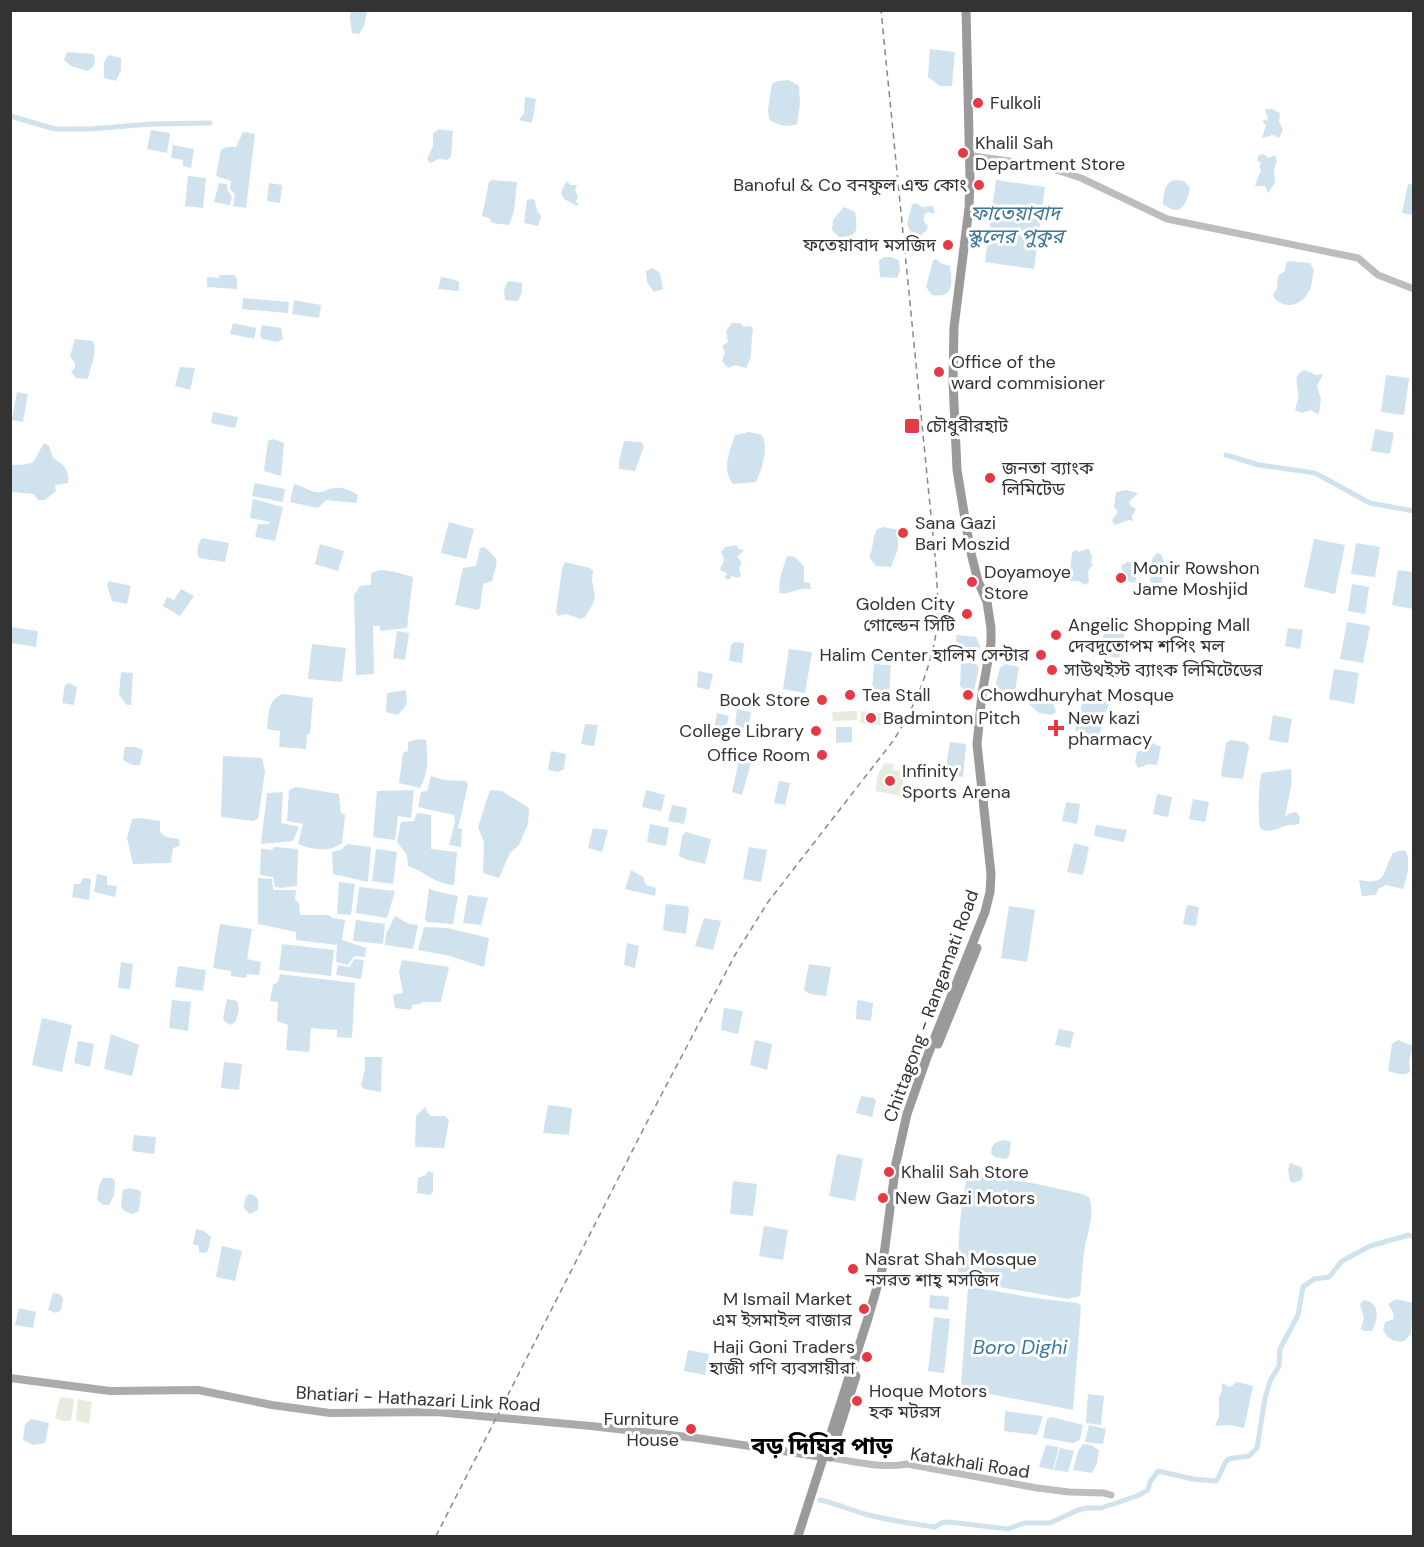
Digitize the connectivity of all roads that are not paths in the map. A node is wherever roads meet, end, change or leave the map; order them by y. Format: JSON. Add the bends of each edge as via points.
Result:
{"nodes":[{"id":1,"x":966,"y":10,"type":"edge"},
{"id":2,"x":972,"y":10,"type":"edge"},
{"id":3,"x":974,"y":156,"type":"junction"},
{"id":4,"x":1413,"y":289,"type":"edge"},
{"id":5,"x":992,"y":892,"type":"junction"},
{"id":6,"x":10,"y":1378,"type":"edge"},
{"id":7,"x":826,"y":1458,"type":"junction"},
{"id":8,"x":1111,"y":1495,"type":"dead end"},
{"id":9,"x":798,"y":1536,"type":"edge"},
{"id":10,"x":804,"y":1536,"type":"edge"}],
"edges":[{"from":1,"to":5,"type":"highway","name":"Chittagong - Rangamati Road","via":[[969,208],[954,327],[953,376],[957,470],[970,549],[987,602],[992,636],[977,744]]},
{"from":2,"to":3,"type":"highway","name":"Chittagong - Rangamati Road"},
{"from":3,"to":4,"type":"street","via":[[1044,166],[1081,178],[1167,219],[1358,258],[1378,275]]},
{"from":3,"to":5,"type":"highway","name":"Chittagong - Rangamati Road","via":[[957,347],[959,434],[970,522],[996,633],[982,745],[996,874]]},
{"from":5,"to":7,"type":"highway","name":"Chittagong - Rangamati Road","via":[[907,1114],[896,1163],[882,1270]]},
{"from":6,"to":7,"type":"main road","name":"Bhatiari - Hathazari Link Road","via":[[110,1391],[198,1390],[330,1413],[436,1412],[548,1422],[696,1438]]},
{"from":7,"to":8,"type":"street","name":"Katakhali Road","via":[[900,1467],[907,1464],[1037,1488]]},
{"from":7,"to":9,"type":"highway","name":"Chittagong - Rangamati Road"},
{"from":7,"to":10,"type":"highway","name":"Chittagong - Rangamati Road"}]}
